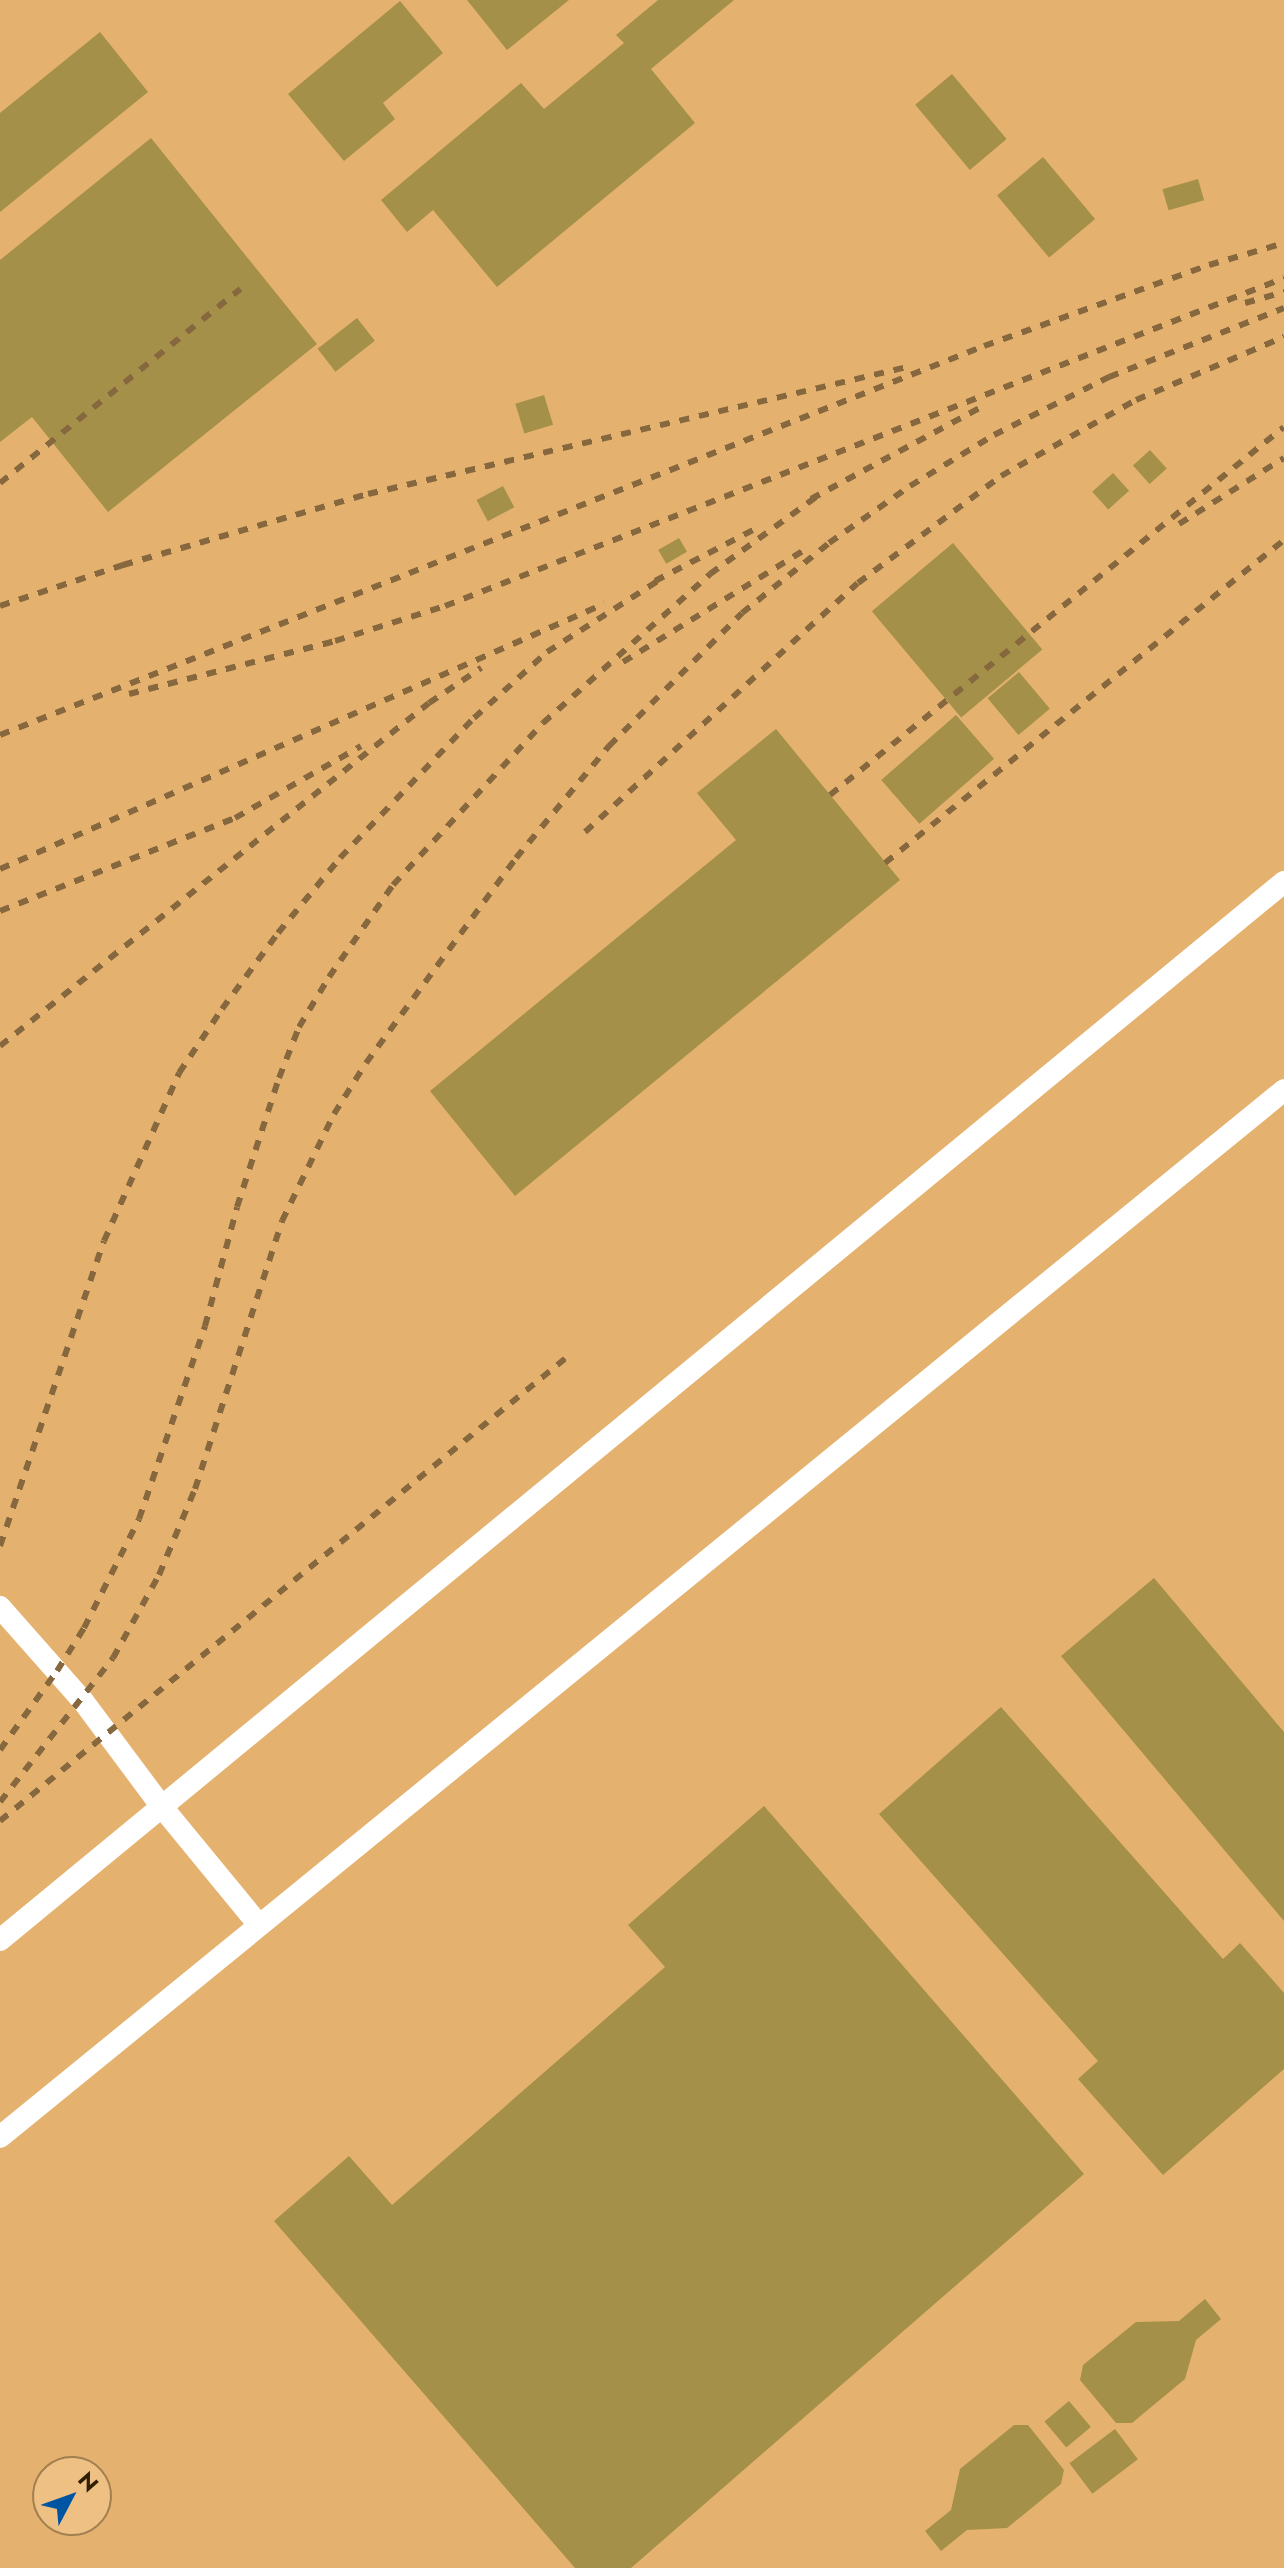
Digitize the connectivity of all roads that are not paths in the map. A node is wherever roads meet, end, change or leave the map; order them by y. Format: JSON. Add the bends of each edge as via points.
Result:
{"nodes":[{"id":1,"x":1284,"y":882,"type":"edge"},
{"id":2,"x":1284,"y":1090,"type":"edge"},
{"id":3,"x":0,"y":1607,"type":"edge"},
{"id":4,"x":162,"y":1807,"type":"junction"},
{"id":5,"x":259,"y":1925,"type":"junction"},
{"id":6,"x":0,"y":1940,"type":"edge"},
{"id":7,"x":0,"y":2137,"type":"edge"}],
"edges":[{"from":1,"to":4,"type":"lane"},
{"from":2,"to":5,"type":"lane"},
{"from":3,"to":4,"type":"lane","via":[[83,1701]]},
{"from":4,"to":5,"type":"lane"},
{"from":4,"to":6,"type":"lane"},
{"from":5,"to":7,"type":"lane"}]}
